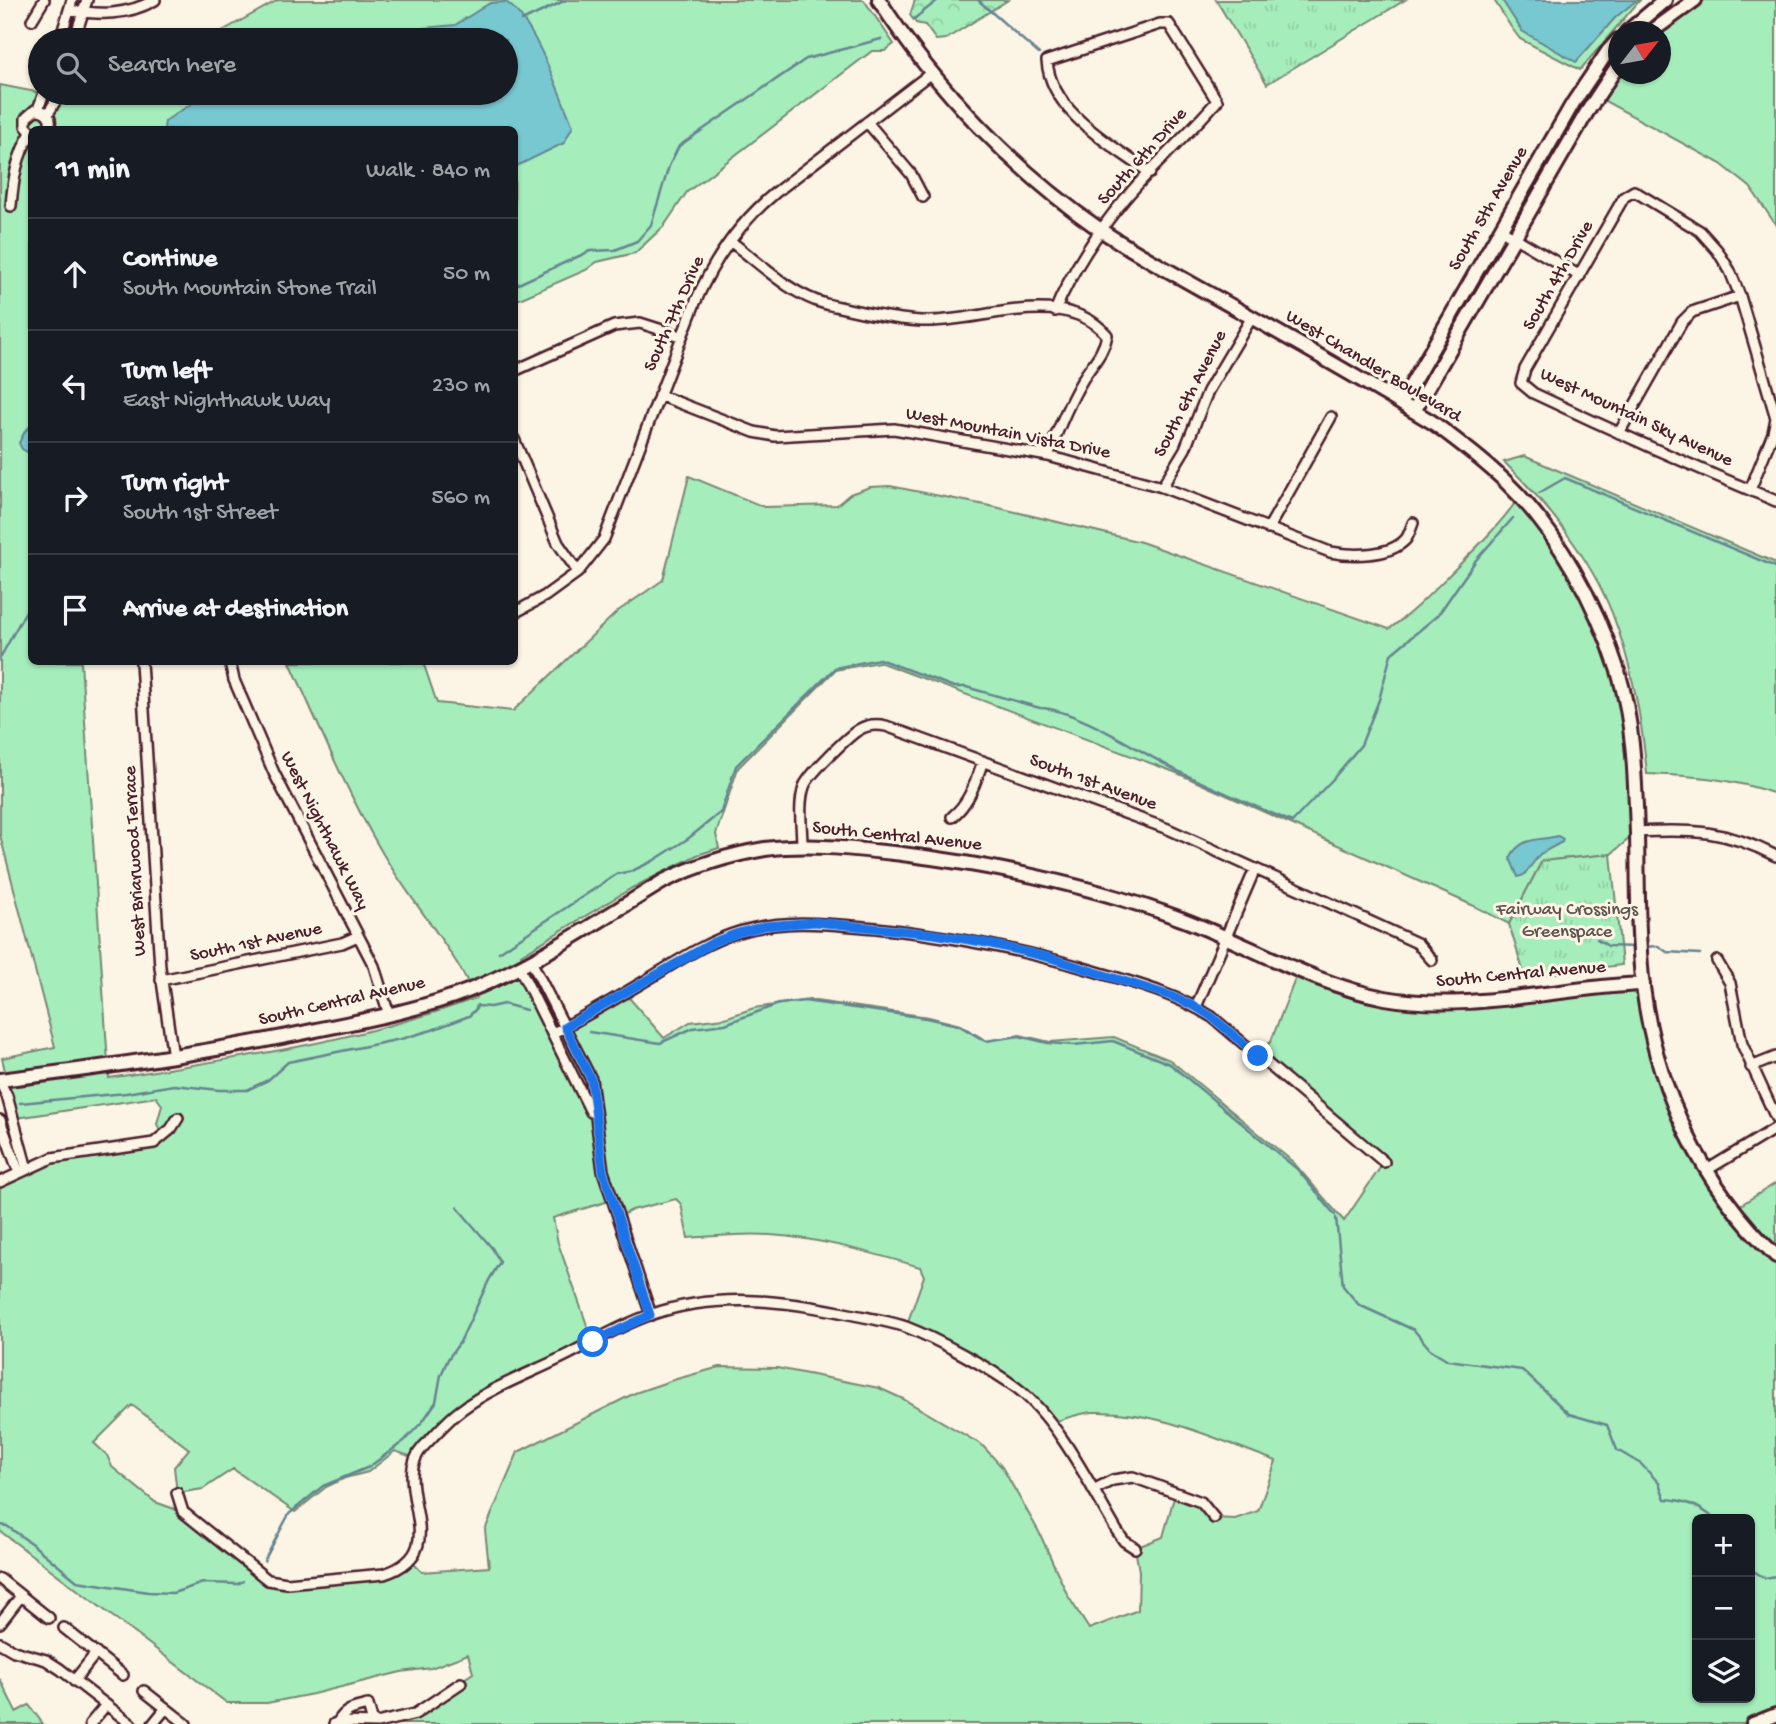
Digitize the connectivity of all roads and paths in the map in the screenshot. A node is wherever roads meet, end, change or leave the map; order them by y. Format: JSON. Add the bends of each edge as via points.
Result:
{"nodes":[{"id":1,"x":44,"y":0,"type":"edge"},
{"id":2,"x":87,"y":0,"type":"edge"},
{"id":3,"x":155,"y":0,"type":"edge"},
{"id":4,"x":879,"y":0,"type":"edge"},
{"id":5,"x":1665,"y":0,"type":"edge"},
{"id":6,"x":1695,"y":0,"type":"edge"},
{"id":7,"x":71,"y":5,"type":"edge"},
{"id":8,"x":82,"y":12,"type":"junction"},
{"id":9,"x":32,"y":20,"type":"dead end"},
{"id":10,"x":1640,"y":21,"type":"edge"},
{"id":11,"x":1666,"y":21,"type":"edge"},
{"id":12,"x":64,"y":28,"type":"edge"},
{"id":13,"x":77,"y":28,"type":"edge"},
{"id":14,"x":1608,"y":53,"type":"edge"},
{"id":15,"x":931,"y":73,"type":"junction"},
{"id":16,"x":1608,"y":79,"type":"edge"},
{"id":17,"x":43,"y":105,"type":"edge"},
{"id":18,"x":49,"y":105,"type":"edge"},
{"id":19,"x":43,"y":112,"type":"junction"},
{"id":20,"x":867,"y":122,"type":"junction"},
{"id":21,"x":49,"y":126,"type":"edge"},
{"id":22,"x":28,"y":129,"type":"edge"},
{"id":23,"x":28,"y":138,"type":"edge"},
{"id":24,"x":1150,"y":173,"type":"junction"},
{"id":25,"x":923,"y":197,"type":"dead end"},
{"id":26,"x":11,"y":206,"type":"dead end"},
{"id":27,"x":1500,"y":229,"type":"junction"},
{"id":28,"x":1102,"y":230,"type":"junction"},
{"id":29,"x":1515,"y":238,"type":"junction"},
{"id":30,"x":730,"y":241,"type":"junction"},
{"id":31,"x":1580,"y":276,"type":"junction"},
{"id":32,"x":1740,"y":296,"type":"junction"},
{"id":33,"x":1055,"y":310,"type":"junction"},
{"id":34,"x":1252,"y":317,"type":"junction"},
{"id":35,"x":681,"y":336,"type":"junction"},
{"id":36,"x":518,"y":368,"type":"edge"},
{"id":37,"x":1521,"y":383,"type":"joint"},
{"id":38,"x":659,"y":395,"type":"junction"},
{"id":39,"x":1401,"y":403,"type":"junction"},
{"id":40,"x":1414,"y":411,"type":"junction"},
{"id":41,"x":1331,"y":417,"type":"dead end"},
{"id":42,"x":1619,"y":433,"type":"junction"},
{"id":43,"x":518,"y":448,"type":"edge"},
{"id":44,"x":1048,"y":456,"type":"junction"},
{"id":45,"x":1162,"y":487,"type":"junction"},
{"id":46,"x":1750,"y":490,"type":"junction"},
{"id":47,"x":1776,"y":500,"type":"edge"},
{"id":48,"x":1413,"y":523,"type":"dead end"},
{"id":49,"x":1268,"y":529,"type":"junction"},
{"id":50,"x":578,"y":572,"type":"junction"},
{"id":51,"x":518,"y":611,"type":"edge"},
{"id":52,"x":141,"y":665,"type":"edge"},
{"id":53,"x":231,"y":665,"type":"edge"},
{"id":54,"x":983,"y":761,"type":"junction"},
{"id":55,"x":952,"y":817,"type":"dead end"},
{"id":56,"x":1637,"y":832,"type":"junction"},
{"id":57,"x":802,"y":846,"type":"junction"},
{"id":58,"x":1776,"y":856,"type":"edge"},
{"id":59,"x":1255,"y":869,"type":"junction"},
{"id":60,"x":358,"y":936,"type":"junction"},
{"id":61,"x":1226,"y":936,"type":"junction"},
{"id":62,"x":1432,"y":960,"type":"dead end"},
{"id":63,"x":1717,"y":961,"type":"dead end"},
{"id":64,"x":525,"y":964,"type":"junction"},
{"id":65,"x":161,"y":980,"type":"junction"},
{"id":66,"x":1643,"y":984,"type":"junction"},
{"id":67,"x":1196,"y":1007,"type":"junction"},
{"id":68,"x":388,"y":1015,"type":"junction"},
{"id":69,"x":565,"y":1027,"type":"junction"},
{"id":70,"x":553,"y":1033,"type":"junction"},
{"id":71,"x":1776,"y":1057,"type":"edge"},
{"id":72,"x":173,"y":1058,"type":"junction"},
{"id":73,"x":1751,"y":1067,"type":"junction"},
{"id":74,"x":0,"y":1081,"type":"edge"},
{"id":75,"x":178,"y":1118,"type":"dead end"},
{"id":76,"x":1776,"y":1118,"type":"edge"},
{"id":77,"x":595,"y":1119,"type":"junction"},
{"id":78,"x":0,"y":1121,"type":"edge"},
{"id":79,"x":1776,"y":1128,"type":"edge"},
{"id":80,"x":15,"y":1129,"type":"junction"},
{"id":81,"x":4,"y":1132,"type":"junction"},
{"id":82,"x":1384,"y":1162,"type":"dead end"},
{"id":83,"x":1707,"y":1170,"type":"junction"},
{"id":84,"x":23,"y":1171,"type":"junction"},
{"id":85,"x":0,"y":1182,"type":"edge"},
{"id":86,"x":1776,"y":1256,"type":"edge"},
{"id":87,"x":650,"y":1315,"type":"junction"},
{"id":88,"x":1093,"y":1490,"type":"junction"},
{"id":89,"x":177,"y":1493,"type":"dead end"},
{"id":90,"x":1214,"y":1518,"type":"dead end"},
{"id":91,"x":1135,"y":1548,"type":"dead end"},
{"id":92,"x":0,"y":1579,"type":"edge"},
{"id":93,"x":21,"y":1596,"type":"junction"},
{"id":94,"x":49,"y":1618,"type":"dead end"},
{"id":95,"x":0,"y":1623,"type":"edge"},
{"id":96,"x":64,"y":1628,"type":"dead end"},
{"id":97,"x":0,"y":1643,"type":"edge"},
{"id":98,"x":96,"y":1653,"type":"junction"},
{"id":99,"x":123,"y":1675,"type":"dead end"},
{"id":100,"x":74,"y":1681,"type":"junction"},
{"id":101,"x":461,"y":1683,"type":"dead end"},
{"id":102,"x":144,"y":1691,"type":"dead end"},
{"id":103,"x":106,"y":1705,"type":"junction"},
{"id":104,"x":166,"y":1708,"type":"junction"},
{"id":105,"x":1776,"y":1715,"type":"edge"},
{"id":106,"x":336,"y":1723,"type":"edge"},
{"id":107,"x":373,"y":1723,"type":"edge"},
{"id":108,"x":90,"y":1724,"type":"edge"},
{"id":109,"x":131,"y":1724,"type":"edge"},
{"id":110,"x":153,"y":1724,"type":"edge"},
{"id":111,"x":186,"y":1724,"type":"edge"},
{"id":112,"x":1753,"y":1724,"type":"edge"}],
"edges":[{"from":1,"to":9,"type":"street"},
{"from":2,"to":8,"type":"street"},
{"from":3,"to":8,"type":"street","via":[[117,14]]},
{"from":4,"to":15,"type":"street","name":"West Chandler Boulevard"},
{"from":5,"to":10,"type":"street"},
{"from":6,"to":11,"type":"street"},
{"from":7,"to":8,"type":"street"},
{"from":7,"to":12,"type":"street"},
{"from":8,"to":13,"type":"street"},
{"from":14,"to":27,"type":"street","name":"South 5th Avenue","via":[[1573,103]]},
{"from":15,"to":20,"type":"street","name":"South 7th Drive"},
{"from":15,"to":28,"type":"street","name":"West Chandler Boulevard","via":[[1000,146]]},
{"from":16,"to":29,"type":"street","name":"South 5th Avenue"},
{"from":17,"to":19,"type":"street"},
{"from":18,"to":19,"type":"street"},
{"from":19,"to":21,"type":"street"},
{"from":19,"to":22,"type":"street","via":[[31,111],[26,118]]},
{"from":20,"to":25,"type":"street","via":[[911,174]]},
{"from":20,"to":30,"type":"street","name":"South 7th Drive","via":[[760,206]]},
{"from":23,"to":26,"type":"street","via":[[15,173]]},
{"from":24,"to":24,"type":"street","name":"South 6th Drive","via":[[1070,110],[1048,73],[1047,61],[1169,24],[1217,101]]},
{"from":24,"to":28,"type":"street","name":"South 6th Drive"},
{"from":27,"to":29,"type":"street"},
{"from":27,"to":39,"type":"street","name":"South 5th Avenue"},
{"from":28,"to":33,"type":"street","name":"South 6th Drive","via":[[1071,274]]},
{"from":28,"to":34,"type":"street","name":"West Chandler Boulevard"},
{"from":29,"to":31,"type":"street"},
{"from":29,"to":40,"type":"street","name":"South 5th Avenue"},
{"from":30,"to":33,"type":"street","via":[[791,288],[825,304],[923,321]]},
{"from":30,"to":35,"type":"street","name":"South 7th Drive","via":[[708,273]]},
{"from":31,"to":32,"type":"street","name":"South 4th Drive","via":[[1624,197],[1634,191],[1700,231],[1730,271]]},
{"from":31,"to":37,"type":"street","name":"South 4th Drive"},
{"from":32,"to":42,"type":"street","via":[[1692,312],[1682,322]]},
{"from":32,"to":46,"type":"street","via":[[1776,418]]},
{"from":33,"to":44,"type":"street","via":[[1098,324],[1107,335],[1105,347],[1059,424]]},
{"from":34,"to":39,"type":"street","name":"West Chandler Boulevard"},
{"from":34,"to":45,"type":"street","name":"South 6th Avenue","via":[[1208,391],[1185,449]]},
{"from":35,"to":36,"type":"street","via":[[640,323],[614,326]]},
{"from":35,"to":38,"type":"street","name":"South 7th Drive"},
{"from":37,"to":42,"type":"street","name":"West Mountain Sky Avenue"},
{"from":38,"to":44,"type":"street","name":"West Mountain Vista Drive","via":[[775,436],[894,429]]},
{"from":38,"to":50,"type":"street","name":"South 7th Drive","via":[[604,539]]},
{"from":39,"to":40,"type":"street","name":"West Chandler Boulevard"},
{"from":40,"to":56,"type":"street","name":"West Chandler Boulevard","via":[[1468,449],[1525,502],[1563,554],[1595,612],[1618,672],[1630,728]]},
{"from":41,"to":49,"type":"street"},
{"from":42,"to":46,"type":"street","name":"West Mountain Sky Avenue"},
{"from":43,"to":50,"type":"street","via":[[558,543]]},
{"from":44,"to":45,"type":"street","name":"West Mountain Vista Drive"},
{"from":45,"to":49,"type":"street","name":"West Mountain Vista Drive"},
{"from":46,"to":47,"type":"street","name":"West Mountain Sky Avenue"},
{"from":48,"to":49,"type":"street","name":"West Mountain Vista Drive","via":[[1406,539],[1391,548],[1358,554],[1330,552]]},
{"from":50,"to":51,"type":"street","name":"South 7th Drive"},
{"from":52,"to":65,"type":"street","name":"West Briarwood Terrace"},
{"from":53,"to":60,"type":"street","name":"West Nighthawk Way","via":[[274,773]]},
{"from":54,"to":55,"type":"street","via":[[970,798]]},
{"from":54,"to":57,"type":"street","name":"South 1st Avenue","via":[[903,730],[875,724],[861,728],[804,783]]},
{"from":54,"to":59,"type":"street","name":"South 1st Avenue","via":[[1168,830]]},
{"from":56,"to":58,"type":"street","via":[[1707,831],[1740,839]]},
{"from":56,"to":66,"type":"street","name":"West Chandler Boulevard"},
{"from":57,"to":61,"type":"street","name":"South Central Avenue","via":[[878,851],[1007,869],[1112,895]]},
{"from":57,"to":64,"type":"street","name":"South Central Avenue","via":[[738,854],[685,871]]},
{"from":59,"to":61,"type":"street"},
{"from":59,"to":62,"type":"street","name":"South 1st Avenue","via":[[1417,943]]},
{"from":60,"to":65,"type":"street","name":"South 1st Avenue"},
{"from":60,"to":68,"type":"street","name":"West Nighthawk Way","via":[[379,979]]},
{"from":61,"to":66,"type":"street","name":"South Central Avenue","via":[[1325,980],[1405,1001],[1466,1001]]},
{"from":61,"to":67,"type":"street"},
{"from":63,"to":73,"type":"street","via":[[1730,984]]},
{"from":64,"to":68,"type":"street","name":"South Central Avenue","via":[[471,989]]},
{"from":64,"to":69,"type":"street"},
{"from":64,"to":70,"type":"street"},
{"from":65,"to":72,"type":"street","name":"West Briarwood Terrace"},
{"from":66,"to":83,"type":"street","name":"West Chandler Boulevard","via":[[1674,1107]]},
{"from":67,"to":69,"type":"street","via":[[1118,978],[987,943],[804,922],[765,926],[714,942]]},
{"from":67,"to":82,"type":"street"},
{"from":68,"to":72,"type":"street","name":"South Central Avenue"},
{"from":69,"to":70,"type":"street"},
{"from":69,"to":77,"type":"street","via":[[591,1079]]},
{"from":70,"to":77,"type":"street"},
{"from":71,"to":73,"type":"street"},
{"from":72,"to":74,"type":"street","name":"South Central Avenue"},
{"from":73,"to":76,"type":"street"},
{"from":74,"to":80,"type":"street"},
{"from":75,"to":84,"type":"street","via":[[153,1143],[52,1158]]},
{"from":77,"to":87,"type":"street","via":[[603,1171]]},
{"from":78,"to":81,"type":"street"},
{"from":79,"to":83,"type":"street"},
{"from":80,"to":81,"type":"street"},
{"from":80,"to":84,"type":"street"},
{"from":81,"to":84,"type":"street"},
{"from":83,"to":86,"type":"street","name":"West Chandler Boulevard"},
{"from":84,"to":85,"type":"street"},
{"from":87,"to":88,"type":"street","via":[[682,1306],[757,1300],[906,1327],[1018,1389],[1051,1423]]},
{"from":87,"to":89,"type":"street","via":[[487,1393],[459,1411],[420,1450],[413,1467],[420,1540],[399,1569],[287,1583],[268,1580],[183,1512]]},
{"from":88,"to":90,"type":"street","via":[[1133,1477],[1201,1502]]},
{"from":88,"to":91,"type":"street","via":[[1124,1541]]},
{"from":92,"to":93,"type":"street"},
{"from":93,"to":94,"type":"street"},
{"from":93,"to":95,"type":"street"},
{"from":96,"to":98,"type":"street"},
{"from":97,"to":100,"type":"street","via":[[46,1660]]},
{"from":98,"to":99,"type":"street"},
{"from":98,"to":100,"type":"street"},
{"from":100,"to":103,"type":"street"},
{"from":101,"to":107,"type":"street","via":[[415,1714]]},
{"from":102,"to":104,"type":"street"},
{"from":103,"to":108,"type":"street"},
{"from":103,"to":109,"type":"street"},
{"from":104,"to":110,"type":"street"},
{"from":104,"to":111,"type":"street"},
{"from":105,"to":112,"type":"street"},
{"from":106,"to":107,"type":"street"},
{"from":106,"to":107,"type":"street","via":[[352,1708],[368,1705]]}]}
